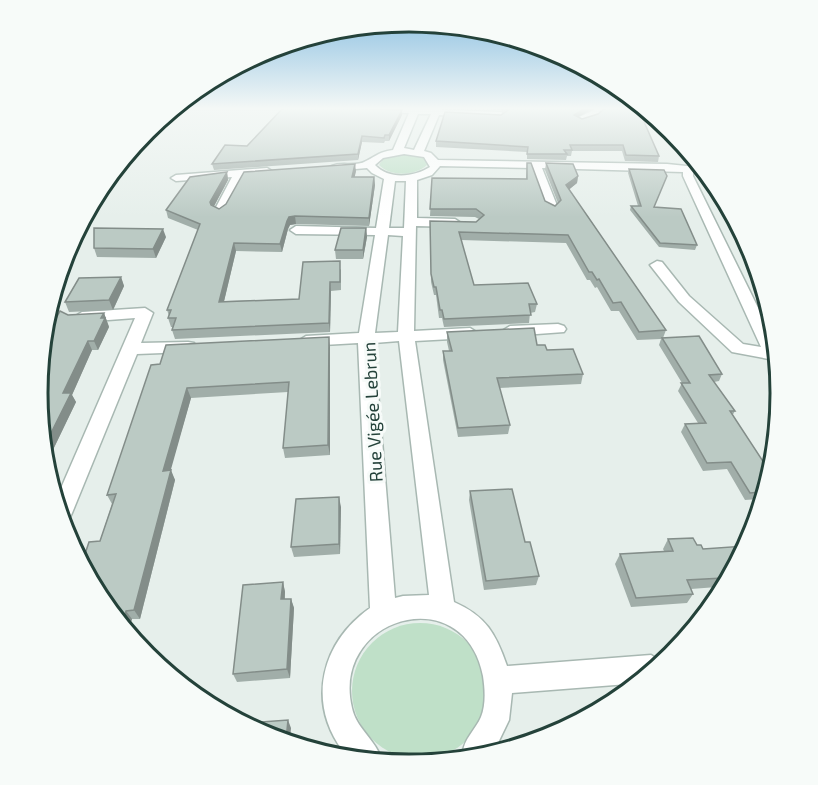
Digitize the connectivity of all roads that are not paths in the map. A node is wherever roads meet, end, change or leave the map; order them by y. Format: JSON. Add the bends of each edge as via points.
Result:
{"nodes":[{"id":1,"x":399,"y":145,"type":"edge"},
{"id":2,"x":422,"y":145,"type":"edge"},
{"id":3,"x":396,"y":152,"type":"junction"},
{"id":4,"x":418,"y":153,"type":"junction"},
{"id":5,"x":435,"y":163,"type":"junction"},
{"id":6,"x":370,"y":165,"type":"junction"},
{"id":7,"x":536,"y":165,"type":"junction"},
{"id":8,"x":689,"y":166,"type":"edge"},
{"id":9,"x":323,"y":168,"type":"edge"},
{"id":10,"x":692,"y":169,"type":"edge"},
{"id":11,"x":276,"y":171,"type":"edge"},
{"id":12,"x":240,"y":173,"type":"junction"},
{"id":13,"x":390,"y":177,"type":"junction"},
{"id":14,"x":412,"y":177,"type":"junction"},
{"id":15,"x":176,"y":178,"type":"dead end"},
{"id":16,"x":552,"y":208,"type":"edge"},
{"id":17,"x":220,"y":211,"type":"edge"},
{"id":18,"x":464,"y":223,"type":"edge"},
{"id":19,"x":411,"y":227,"type":"junction"},
{"id":20,"x":296,"y":230,"type":"edge"},
{"id":21,"x":381,"y":231,"type":"junction"},
{"id":22,"x":657,"y":265,"type":"dead end"},
{"id":23,"x":72,"y":317,"type":"edge"},
{"id":24,"x":558,"y":329,"type":"dead end"},
{"id":25,"x":406,"y":336,"type":"junction"},
{"id":26,"x":366,"y":338,"type":"junction"},
{"id":27,"x":766,"y":341,"type":"edge"},
{"id":28,"x":284,"y":342,"type":"edge"},
{"id":29,"x":202,"y":346,"type":"edge"},
{"id":30,"x":131,"y":350,"type":"junction"},
{"id":31,"x":768,"y":354,"type":"edge"},
{"id":32,"x":66,"y":504,"type":"edge"},
{"id":33,"x":443,"y":610,"type":"junction"},
{"id":34,"x":383,"y":612,"type":"junction"},
{"id":35,"x":640,"y":670,"type":"edge"},
{"id":36,"x":499,"y":680,"type":"junction"},
{"id":37,"x":479,"y":747,"type":"edge"},
{"id":38,"x":360,"y":750,"type":"edge"}],
"edges":[{"from":1,"to":3,"type":"street"},
{"from":2,"to":4,"type":"street"},
{"from":3,"to":4,"type":"street"},
{"from":3,"to":6,"type":"street","via":[[374,158]]},
{"from":4,"to":5,"type":"street"},
{"from":5,"to":7,"type":"street"},
{"from":5,"to":14,"type":"street","via":[[430,172]]},
{"from":6,"to":9,"type":"street"},
{"from":6,"to":13,"type":"street"},
{"from":7,"to":8,"type":"street"},
{"from":7,"to":16,"type":"street"},
{"from":10,"to":27,"type":"street","via":[[688,176]]},
{"from":11,"to":12,"type":"street"},
{"from":12,"to":15,"type":"street"},
{"from":12,"to":17,"type":"street"},
{"from":13,"to":14,"type":"street"},
{"from":13,"to":21,"type":"street","name":"Rue Vigée Lebrun"},
{"from":14,"to":19,"type":"street","name":"Rue Vigée Lebrun"},
{"from":18,"to":19,"type":"street"},
{"from":19,"to":21,"type":"street"},
{"from":19,"to":25,"type":"street","name":"Rue Vigée Lebrun"},
{"from":20,"to":21,"type":"street"},
{"from":21,"to":26,"type":"street","name":"Rue Vigée Lebrun"},
{"from":22,"to":31,"type":"street","via":[[684,299],[738,348]]},
{"from":23,"to":30,"type":"street","via":[[146,313]]},
{"from":24,"to":25,"type":"street"},
{"from":25,"to":26,"type":"street"},
{"from":25,"to":33,"type":"street","name":"Rue Vigée Lebrun"},
{"from":26,"to":28,"type":"street"},
{"from":26,"to":34,"type":"street","name":"Rue Vigée Lebrun"},
{"from":29,"to":30,"type":"street"},
{"from":30,"to":32,"type":"street"},
{"from":33,"to":34,"type":"street","via":[[414,605]]},
{"from":33,"to":36,"type":"street","via":[[468,624],[486,645]]},
{"from":34,"to":38,"type":"street","via":[[352,638],[340,660],[335,690],[340,720]]},
{"from":35,"to":36,"type":"street"},
{"from":36,"to":37,"type":"street","via":[[500,696],[492,726]]}]}
